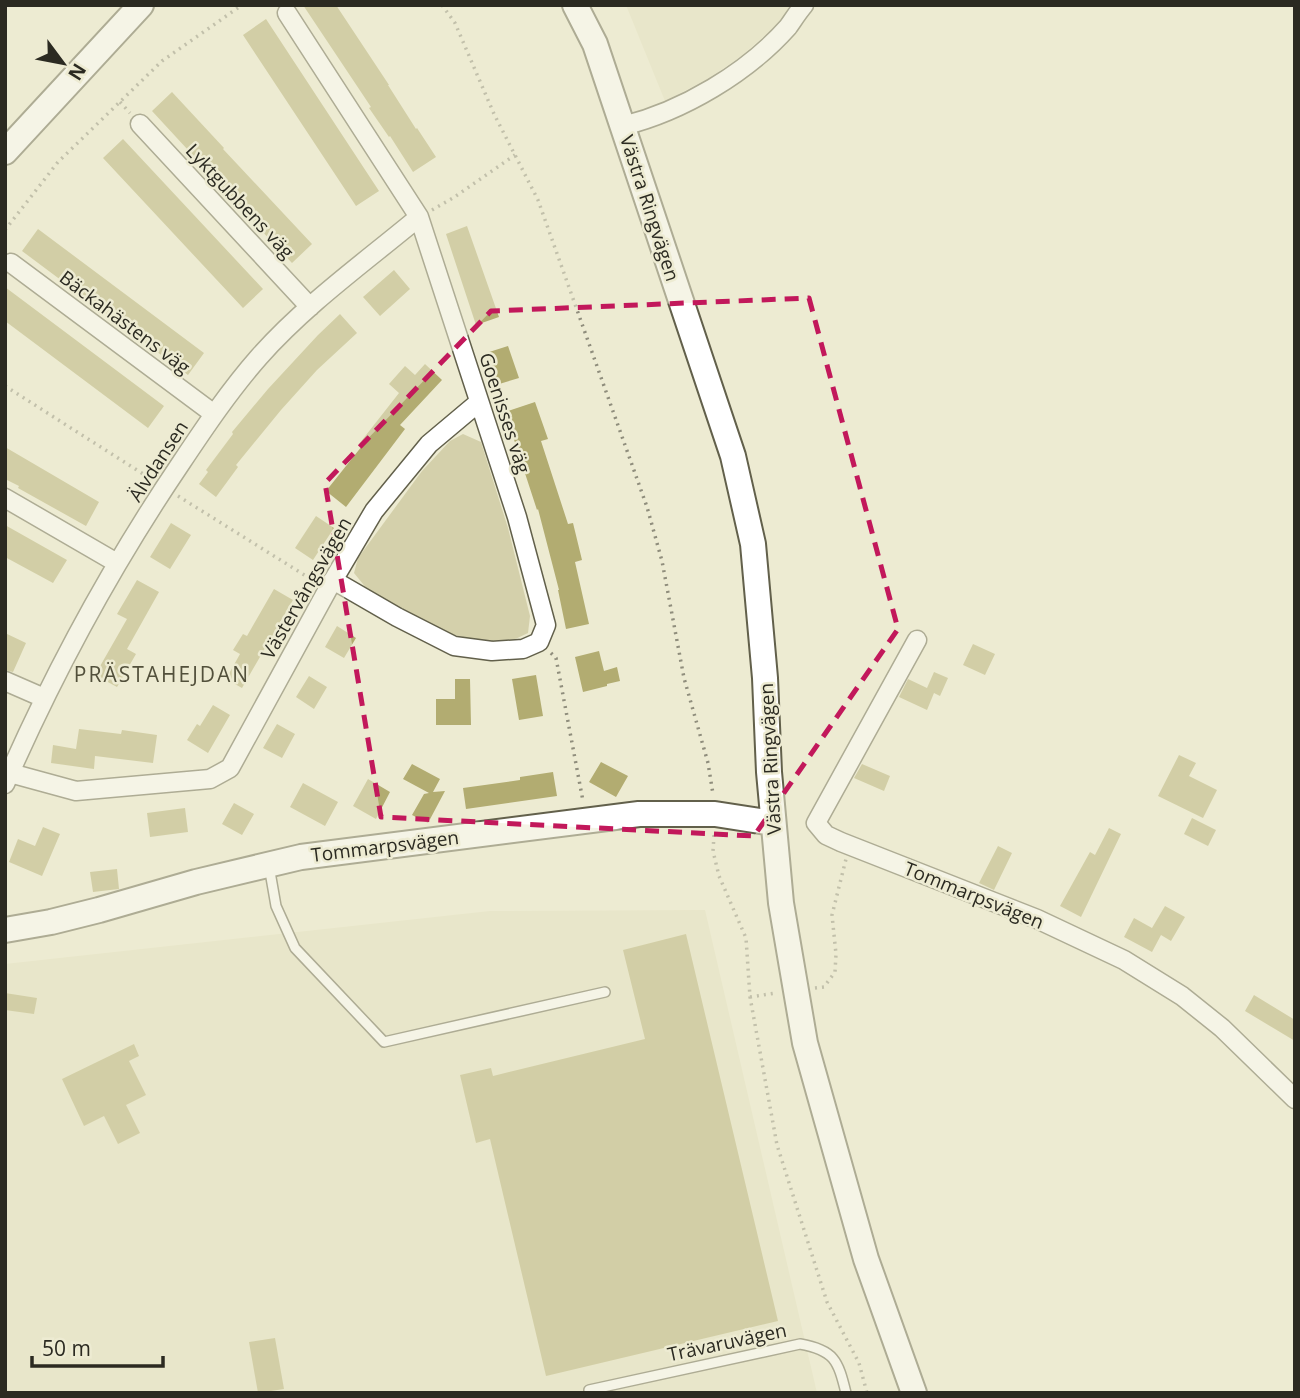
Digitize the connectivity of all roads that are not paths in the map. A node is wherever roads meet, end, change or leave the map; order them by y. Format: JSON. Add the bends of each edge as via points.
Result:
{"nodes":[{"id":1,"x":141,"y":5,"type":"edge"},
{"id":2,"x":575,"y":5,"type":"edge"},
{"id":3,"x":804,"y":5,"type":"edge"},
{"id":4,"x":287,"y":13,"type":"dead end"},
{"id":5,"x":140,"y":124,"type":"dead end"},
{"id":6,"x":623,"y":126,"type":"junction"},
{"id":7,"x":5,"y":152,"type":"edge"},
{"id":8,"x":419,"y":217,"type":"junction"},
{"id":9,"x":11,"y":263,"type":"dead end"},
{"id":10,"x":310,"y":307,"type":"junction"},
{"id":11,"x":479,"y":402,"type":"junction"},
{"id":12,"x":214,"y":414,"type":"junction"},
{"id":13,"x":5,"y":498,"type":"edge"},
{"id":14,"x":117,"y":563,"type":"junction"},
{"id":15,"x":333,"y":580,"type":"junction"},
{"id":16,"x":917,"y":640,"type":"dead end"},
{"id":17,"x":5,"y":681,"type":"edge"},
{"id":18,"x":44,"y":698,"type":"junction"},
{"id":19,"x":8,"y":779,"type":"edge"},
{"id":20,"x":773,"y":823,"type":"junction"},
{"id":21,"x":269,"y":864,"type":"junction"},
{"id":22,"x":5,"y":930,"type":"edge"},
{"id":23,"x":605,"y":992,"type":"dead end"},
{"id":24,"x":1295,"y":1099,"type":"edge"},
{"id":25,"x":589,"y":1390,"type":"dead end"},
{"id":26,"x":845,"y":1393,"type":"edge"},
{"id":27,"x":914,"y":1393,"type":"edge"}],
"edges":[{"from":1,"to":7,"type":"main road"},
{"from":2,"to":6,"type":"main road","name":"Västra Ringvägen","via":[[595,44]]},
{"from":3,"to":6,"type":"street","name":"Västra Ringvägen","via":[[788,27],[746,66],[677,107]]},
{"from":4,"to":8,"type":"street","name":"Goenisses väg"},
{"from":5,"to":10,"type":"street","name":"Lyktgubbens väg"},
{"from":6,"to":20,"type":"main road","name":"Västra Ringvägen","via":[[733,456],[753,544]]},
{"from":8,"to":10,"type":"street","name":"Älvdansen"},
{"from":8,"to":11,"type":"street","name":"Goenisses väg"},
{"from":9,"to":12,"type":"street","name":"Bäckahästens väg"},
{"from":10,"to":12,"type":"street","name":"Älvdansen","via":[[260,356]]},
{"from":11,"to":15,"type":"street","name":"Västervångsvägen","via":[[421,453],[374,511]]},
{"from":11,"to":15,"type":"street","name":"Goenisses väg","via":[[546,625],[539,642],[523,649],[492,651],[454,646]]},
{"from":12,"to":14,"type":"street","name":"Älvdansen"},
{"from":13,"to":14,"type":"street"},
{"from":14,"to":18,"type":"street","name":"Älvdansen"},
{"from":15,"to":19,"type":"street","name":"Västervångsvägen","via":[[230,768],[210,779],[76,791]]},
{"from":16,"to":24,"type":"street","name":"Tommarpsvägen","via":[[816,823],[826,835],[850,846],[1026,915],[1124,960],[1222,1028]]},
{"from":17,"to":18,"type":"street"},
{"from":18,"to":19,"type":"street","name":"Älvdansen"},
{"from":20,"to":21,"type":"main road","name":"Tommarpsvägen","via":[[714,806]]},
{"from":20,"to":27,"type":"main road","name":"Västra Ringvägen","via":[[781,903],[805,1043],[866,1259]]},
{"from":21,"to":22,"type":"main road","name":"Tommarpsvägen"},
{"from":21,"to":23,"type":"lane","via":[[276,906],[295,948],[384,1042]]},
{"from":25,"to":26,"type":"lane","name":"Trävaruvägen","via":[[800,1344],[820,1348],[835,1360]]}]}
